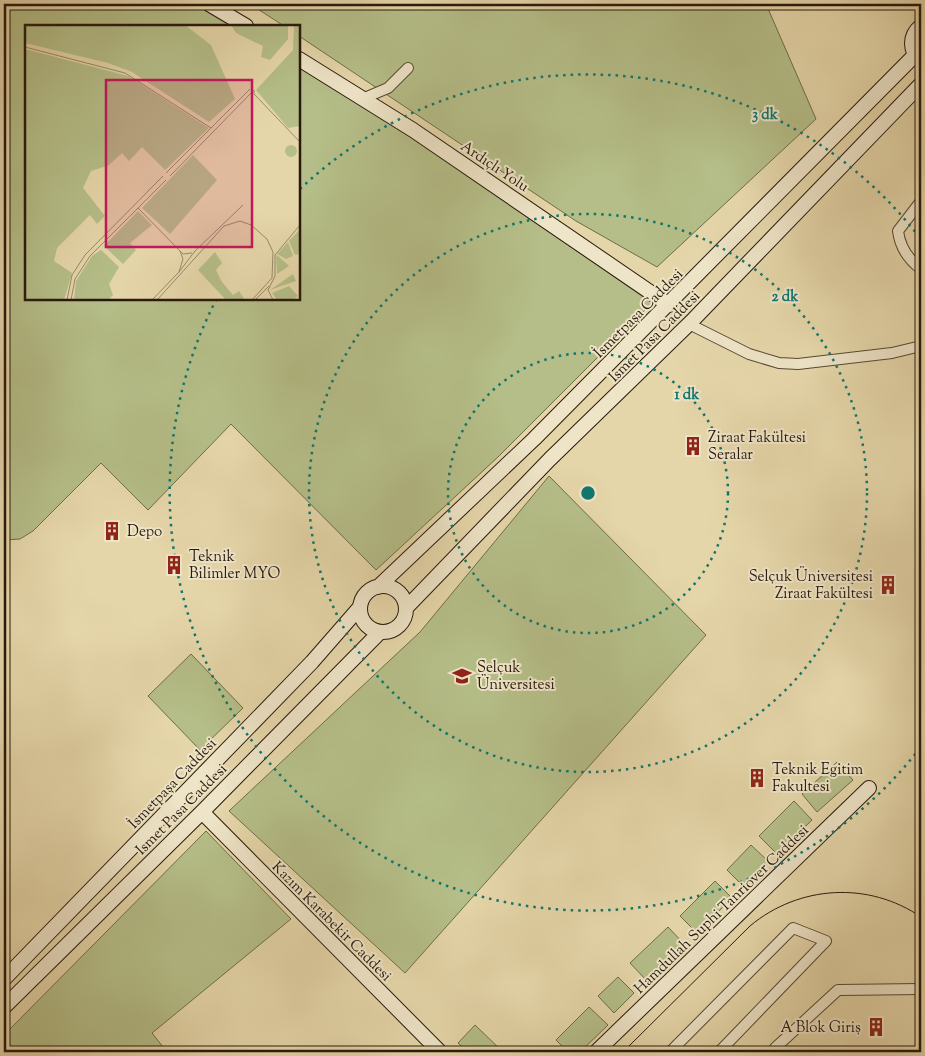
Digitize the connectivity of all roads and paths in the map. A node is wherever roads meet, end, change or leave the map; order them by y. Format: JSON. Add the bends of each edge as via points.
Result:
{"nodes":[{"id":1,"x":209,"y":4,"type":"edge"},
{"id":2,"x":244,"y":25,"type":"edge"},
{"id":3,"x":921,"y":26,"type":"edge"},
{"id":4,"x":918,"y":58,"type":"edge"},
{"id":5,"x":300,"y":60,"type":"edge"},
{"id":6,"x":408,"y":68,"type":"dead end"},
{"id":7,"x":921,"y":84,"type":"edge"},
{"id":8,"x":362,"y":99,"type":"junction"},
{"id":9,"x":921,"y":202,"type":"edge"},
{"id":10,"x":921,"y":270,"type":"edge"},
{"id":11,"x":669,"y":305,"type":"junction"},
{"id":12,"x":689,"y":324,"type":"junction"},
{"id":13,"x":921,"y":346,"type":"edge"},
{"id":14,"x":378,"y":587,"type":"junction"},
{"id":15,"x":360,"y":607,"type":"junction"},
{"id":16,"x":406,"y":608,"type":"junction"},
{"id":17,"x":380,"y":632,"type":"junction"},
{"id":18,"x":869,"y":788,"type":"dead end"},
{"id":19,"x":202,"y":812,"type":"junction"},
{"id":20,"x":4,"y":979,"type":"edge"},
{"id":21,"x":921,"y":989,"type":"edge"},
{"id":22,"x":4,"y":1007,"type":"edge"},
{"id":23,"x":775,"y":1048,"type":"dead end"},
{"id":24,"x":440,"y":1052,"type":"edge"},
{"id":25,"x":596,"y":1052,"type":"edge"},
{"id":26,"x":670,"y":1052,"type":"edge"},
{"id":27,"x":719,"y":1052,"type":"edge"}],
"edges":[{"from":1,"to":2,"type":"main road"},
{"from":3,"to":4,"type":"main road","via":[[911,42]]},
{"from":4,"to":11,"type":"main road","name":"İsmetpaşa Caddesi"},
{"from":5,"to":8,"type":"main road","name":"Ardıçlı Yolu"},
{"from":6,"to":8,"type":"street","via":[[388,88]]},
{"from":7,"to":12,"type":"main road","name":"Ismet Pasa Caddesi"},
{"from":8,"to":11,"type":"main road","name":"Ardıçlı Yolu","via":[[413,130]]},
{"from":9,"to":10,"type":"street","via":[[898,231],[899,241],[911,261]]},
{"from":11,"to":14,"type":"main road","name":"İsmetpaşa Caddesi"},
{"from":12,"to":13,"type":"street","via":[[749,354],[779,363],[873,356]]},
{"from":12,"to":16,"type":"main road","name":"Ismet Pasa Caddesi","via":[[550,459]]},
{"from":14,"to":15,"type":"main road","via":[[368,592]]},
{"from":14,"to":16,"type":"main road","via":[[394,589]]},
{"from":15,"to":17,"type":"main road","via":[[363,621]]},
{"from":15,"to":20,"type":"main road","name":"İsmetpaşa Caddesi","via":[[312,662]]},
{"from":16,"to":17,"type":"main road","via":[[402,623],[396,629]]},
{"from":17,"to":19,"type":"main road","name":"Ismet Pasa Caddesi"},
{"from":18,"to":25,"type":"main road","name":"Hamdullah Suphi Tanriover Caddesi"},
{"from":19,"to":22,"type":"main road","name":"Ismet Pasa Caddesi"},
{"from":19,"to":24,"type":"main road","name":"Kazım Karabekir Caddesi"},
{"from":21,"to":23,"type":"street","via":[[838,990]]},
{"from":26,"to":27,"type":"street","via":[[793,928],[826,941]]}]}
